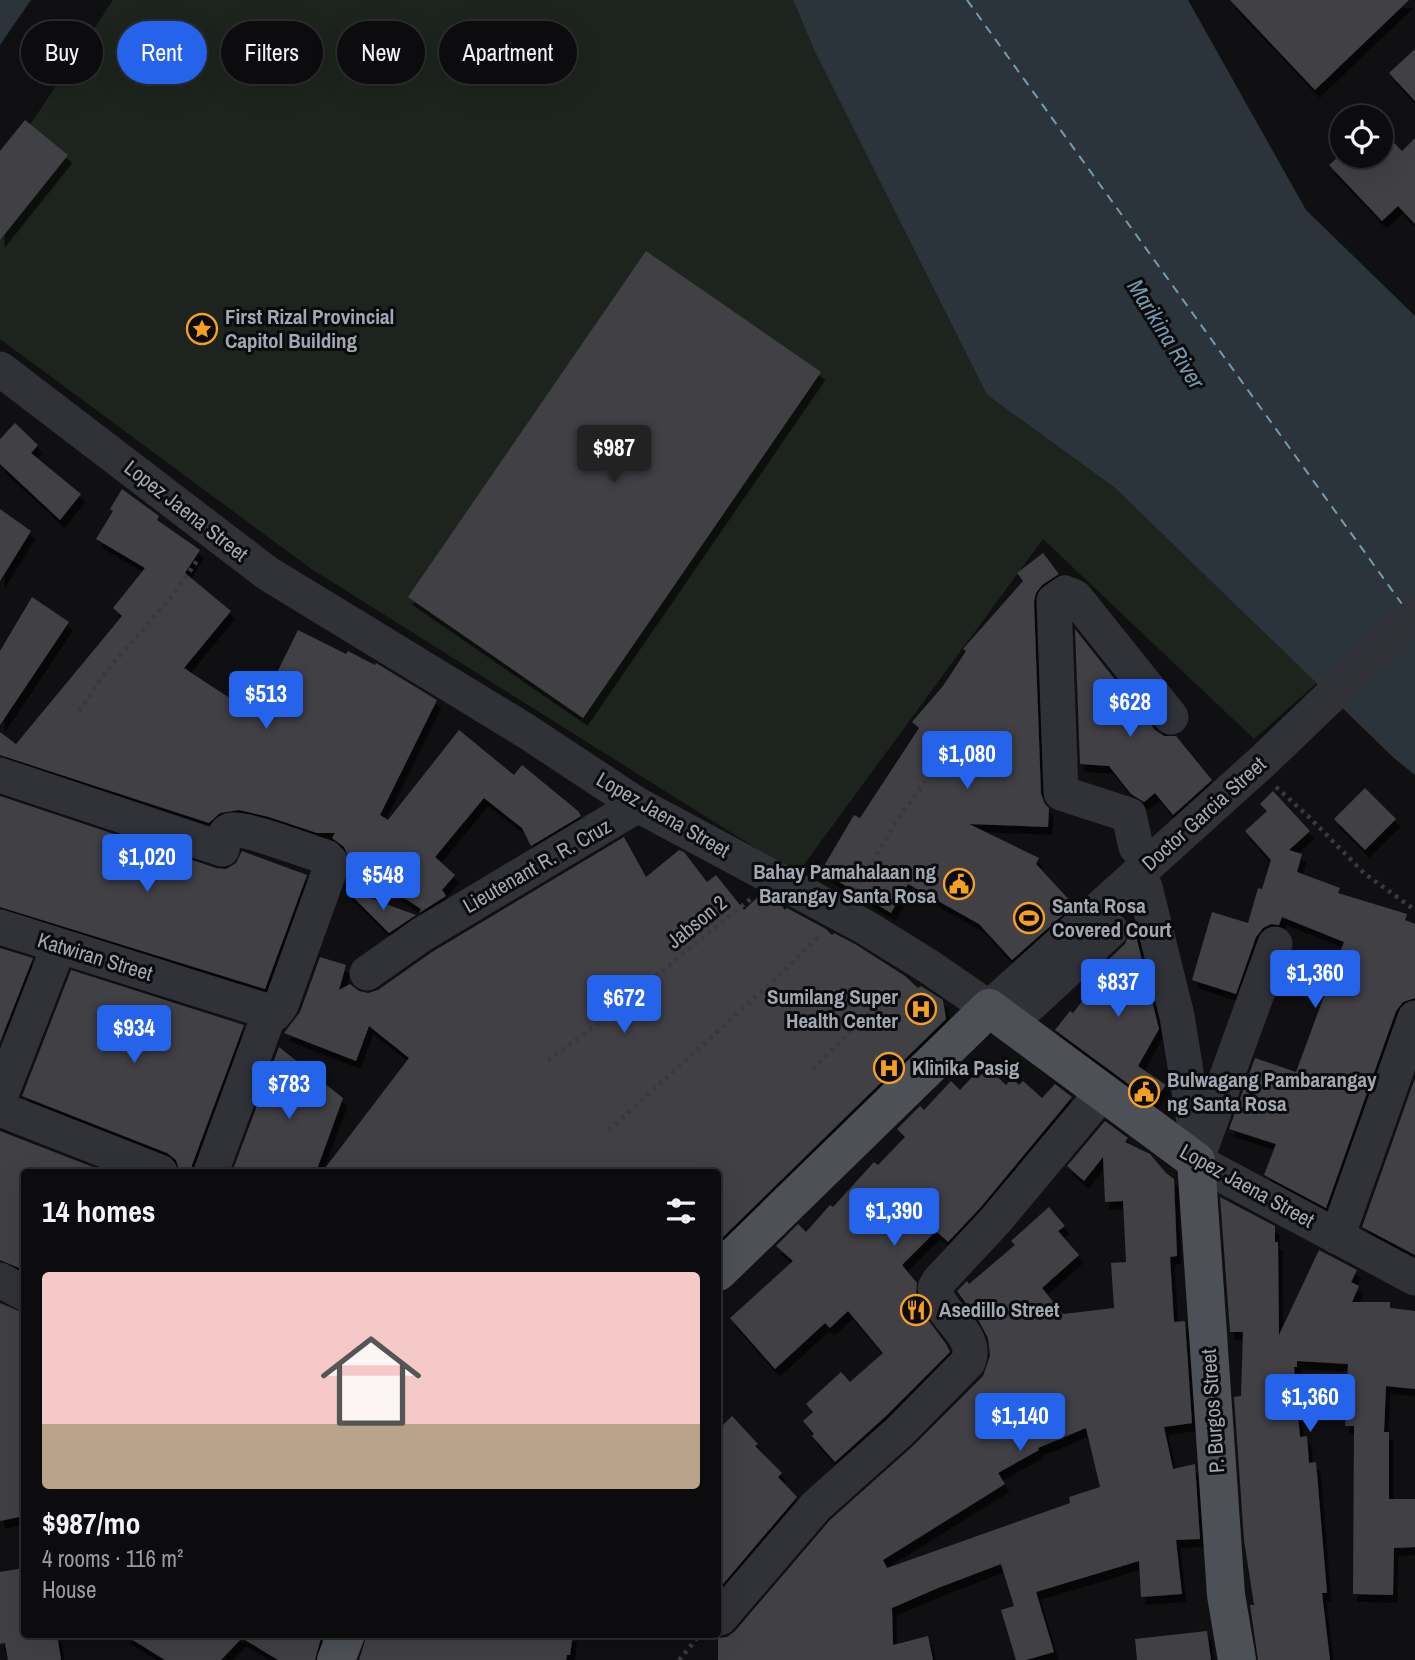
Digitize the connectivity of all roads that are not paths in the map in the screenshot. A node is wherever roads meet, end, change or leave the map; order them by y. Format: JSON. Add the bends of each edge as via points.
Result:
{"nodes":[{"id":1,"x":0,"y":369,"type":"edge"},
{"id":2,"x":1415,"y":615,"type":"edge"},
{"id":3,"x":1171,"y":717,"type":"dead end"},
{"id":4,"x":1267,"y":771,"type":"junction"},
{"id":5,"x":0,"y":775,"type":"edge"},
{"id":6,"x":638,"y":805,"type":"junction"},
{"id":7,"x":1136,"y":847,"type":"dead end"},
{"id":8,"x":1147,"y":891,"type":"junction"},
{"id":9,"x":0,"y":927,"type":"edge"},
{"id":10,"x":1275,"y":944,"type":"dead end"},
{"id":11,"x":59,"y":946,"type":"junction"},
{"id":12,"x":367,"y":972,"type":"dead end"},
{"id":13,"x":270,"y":1012,"type":"junction"},
{"id":14,"x":1415,"y":1018,"type":"edge"},
{"id":15,"x":1012,"y":1025,"type":"junction"},
{"id":16,"x":949,"y":1046,"type":"junction"},
{"id":17,"x":1102,"y":1093,"type":"junction"},
{"id":18,"x":0,"y":1097,"type":"edge"},
{"id":19,"x":0,"y":1109,"type":"edge"},
{"id":20,"x":1198,"y":1157,"type":"junction"},
{"id":21,"x":152,"y":1169,"type":"edge"},
{"id":22,"x":212,"y":1169,"type":"edge"},
{"id":23,"x":1337,"y":1237,"type":"junction"},
{"id":24,"x":721,"y":1269,"type":"edge"},
{"id":25,"x":1415,"y":1278,"type":"edge"},
{"id":26,"x":0,"y":1280,"type":"edge"},
{"id":27,"x":21,"y":1291,"type":"edge"},
{"id":28,"x":721,"y":1614,"type":"edge"},
{"id":29,"x":344,"y":1638,"type":"edge"},
{"id":30,"x":336,"y":1660,"type":"edge"},
{"id":31,"x":1237,"y":1660,"type":"edge"}],
"edges":[{"from":1,"to":6,"type":"street","name":"Lopez Jaena Street","via":[[267,573]]},
{"from":2,"to":4,"type":"street","name":"Doctor Garcia Street"},
{"from":3,"to":7,"type":"street","via":[[1075,597],[1065,593],[1054,601],[1061,793],[1129,815]]},
{"from":4,"to":8,"type":"street"},
{"from":4,"to":15,"type":"street","name":"Doctor Garcia Street"},
{"from":5,"to":13,"type":"street","via":[[222,849],[225,835],[234,830],[326,857],[331,867],[281,1004],[275,1013]]},
{"from":6,"to":12,"type":"street","name":"Lieutenant R. R. Cruz"},
{"from":6,"to":15,"type":"street","name":"Lopez Jaena Street","via":[[831,924],[928,965]]},
{"from":8,"to":15,"type":"street"},
{"from":8,"to":20,"type":"street","via":[[1177,1016]]},
{"from":9,"to":11,"type":"street","name":"Katwiran Street"},
{"from":10,"to":20,"type":"street"},
{"from":11,"to":13,"type":"street","name":"Katwiran Street"},
{"from":11,"to":18,"type":"street"},
{"from":13,"to":22,"type":"street"},
{"from":14,"to":23,"type":"street"},
{"from":15,"to":16,"type":"main road","name":"Doctor Garcia Street"},
{"from":15,"to":16,"type":"main road","via":[[1008,1037],[990,1036]]},
{"from":15,"to":17,"type":"main road","name":"Lopez Jaena Street"},
{"from":16,"to":24,"type":"main road","name":"Doctor Garcia Street"},
{"from":17,"to":20,"type":"main road","name":"Lopez Jaena Street"},
{"from":17,"to":28,"type":"street","via":[[935,1288],[939,1303],[971,1348],[968,1362],[900,1432],[816,1506]]},
{"from":19,"to":21,"type":"street"},
{"from":20,"to":23,"type":"street","name":"Lopez Jaena Street"},
{"from":20,"to":31,"type":"main road","name":"P. Burgos Street","via":[[1226,1595]]},
{"from":23,"to":25,"type":"street","name":"Lopez Jaena Street"},
{"from":26,"to":27,"type":"street"},
{"from":29,"to":30,"type":"main road"}]}
